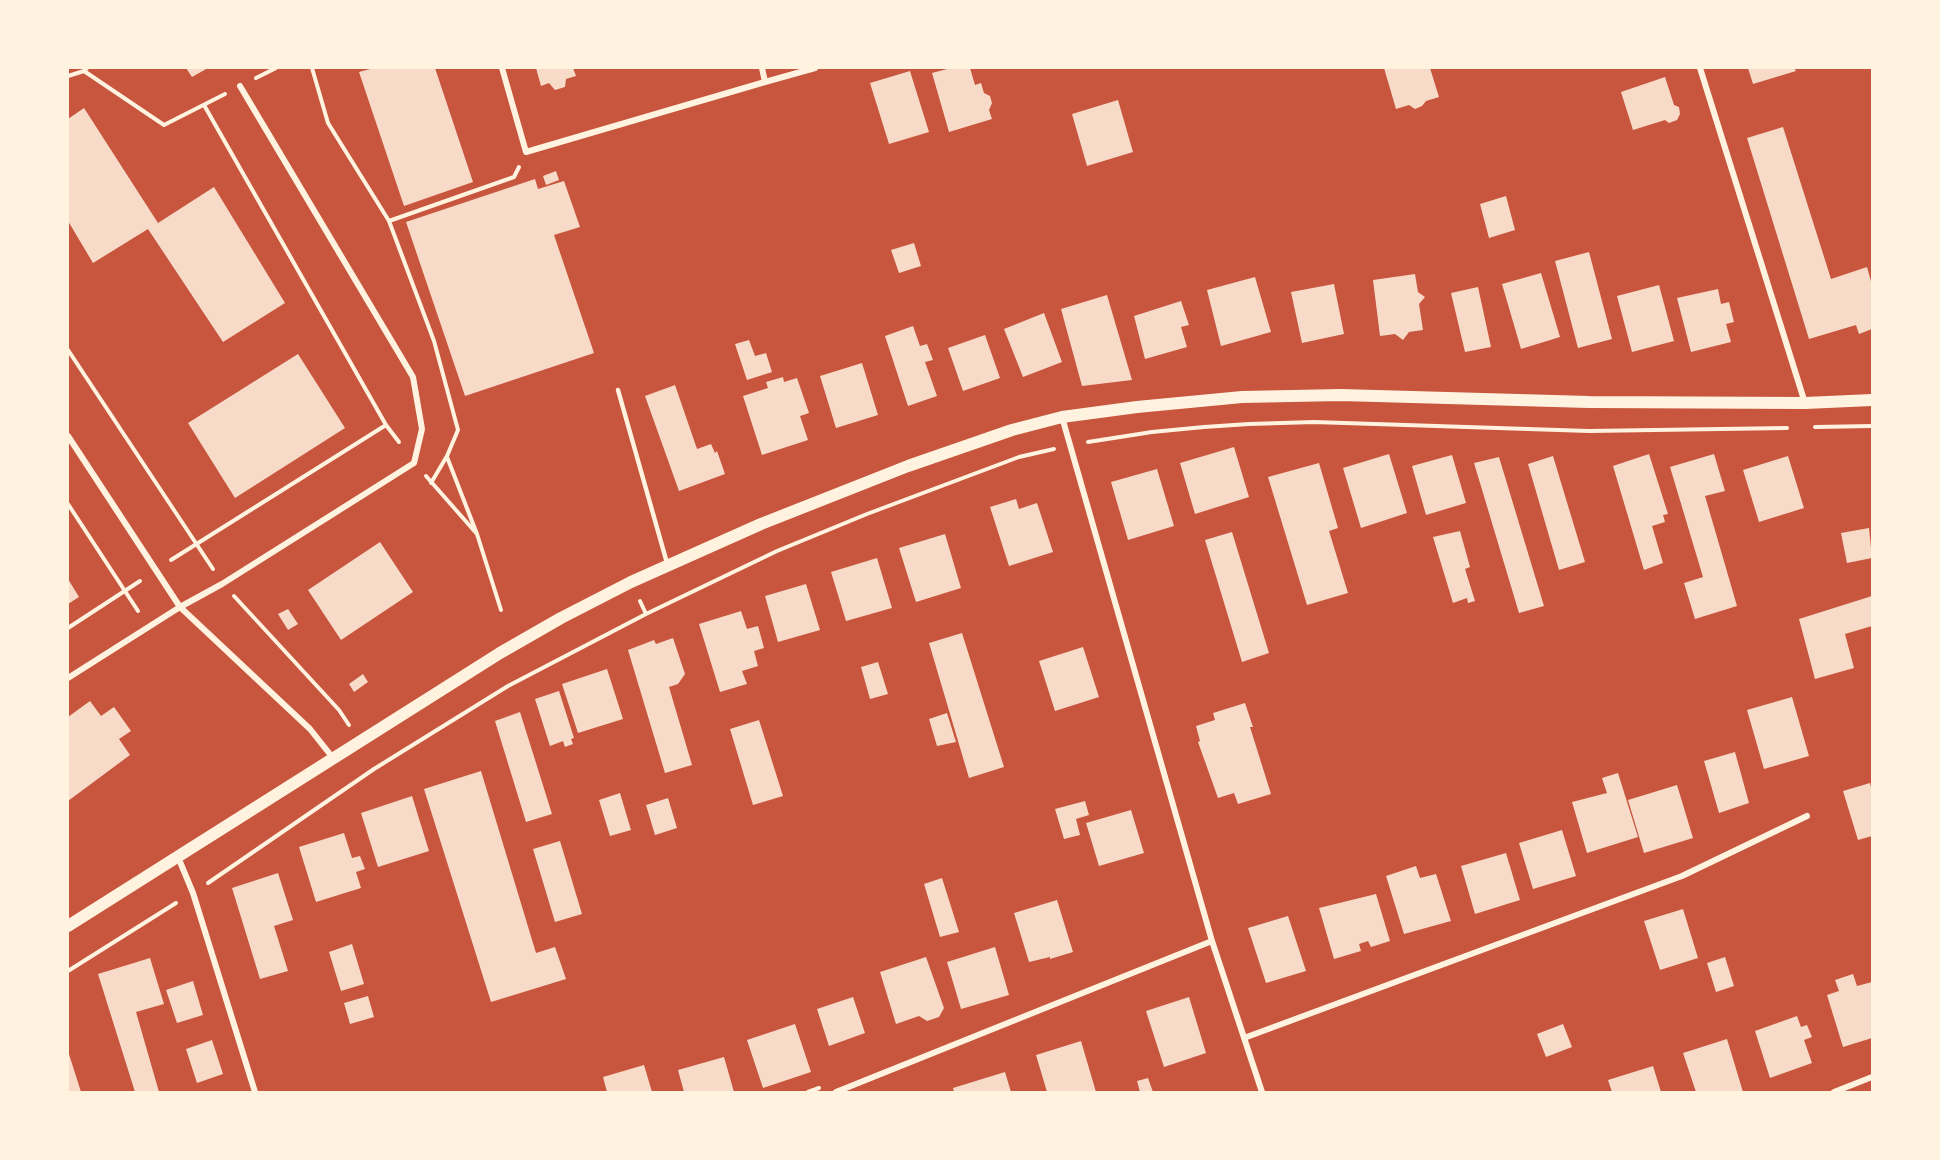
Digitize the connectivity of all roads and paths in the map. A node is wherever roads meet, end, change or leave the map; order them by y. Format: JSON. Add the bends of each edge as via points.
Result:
{"nodes":[{"id":1,"x":276,"y":68,"type":"edge"},
{"id":2,"x":312,"y":68,"type":"edge"},
{"id":3,"x":502,"y":68,"type":"edge"},
{"id":4,"x":762,"y":68,"type":"edge"},
{"id":5,"x":815,"y":68,"type":"edge"},
{"id":6,"x":1700,"y":68,"type":"edge"},
{"id":7,"x":86,"y":69,"type":"edge"},
{"id":8,"x":68,"y":76,"type":"edge"},
{"id":9,"x":765,"y":82,"type":"junction"},
{"id":10,"x":240,"y":86,"type":"junction"},
{"id":11,"x":204,"y":105,"type":"junction"},
{"id":12,"x":526,"y":152,"type":"junction"},
{"id":13,"x":389,"y":221,"type":"junction"},
{"id":14,"x":618,"y":390,"type":"dead end"},
{"id":15,"x":1872,"y":400,"type":"edge"},
{"id":16,"x":1805,"y":403,"type":"junction"},
{"id":17,"x":1062,"y":417,"type":"junction"},
{"id":18,"x":386,"y":425,"type":"junction"},
{"id":19,"x":1872,"y":426,"type":"edge"},
{"id":20,"x":1814,"y":427,"type":"dead end"},
{"id":21,"x":1790,"y":428,"type":"dead end"},
{"id":22,"x":68,"y":435,"type":"edge"},
{"id":23,"x":1070,"y":445,"type":"junction"},
{"id":24,"x":447,"y":456,"type":"junction"},
{"id":25,"x":414,"y":463,"type":"junction"},
{"id":26,"x":431,"y":483,"type":"junction"},
{"id":27,"x":68,"y":504,"type":"edge"},
{"id":28,"x":477,"y":534,"type":"junction"},
{"id":29,"x":667,"y":566,"type":"junction"},
{"id":30,"x":156,"y":570,"type":"junction"},
{"id":31,"x":124,"y":590,"type":"junction"},
{"id":32,"x":180,"y":607,"type":"junction"},
{"id":33,"x":501,"y":610,"type":"dead end"},
{"id":34,"x":148,"y":626,"type":"junction"},
{"id":35,"x":68,"y":628,"type":"edge"},
{"id":36,"x":68,"y":678,"type":"edge"},
{"id":37,"x":333,"y":758,"type":"junction"},
{"id":38,"x":1807,"y":816,"type":"dead end"},
{"id":39,"x":177,"y":856,"type":"junction"},
{"id":40,"x":192,"y":893,"type":"junction"},
{"id":41,"x":68,"y":926,"type":"edge"},
{"id":42,"x":1212,"y":941,"type":"junction"},
{"id":43,"x":68,"y":971,"type":"edge"},
{"id":44,"x":1245,"y":1038,"type":"junction"},
{"id":45,"x":1872,"y":1077,"type":"edge"},
{"id":46,"x":255,"y":1092,"type":"edge"},
{"id":47,"x":836,"y":1092,"type":"edge"},
{"id":48,"x":1262,"y":1092,"type":"edge"},
{"id":49,"x":1834,"y":1092,"type":"edge"}],
"edges":[{"from":1,"to":10,"type":"path"},
{"from":2,"to":13,"type":"path","via":[[328,123]]},
{"from":3,"to":12,"type":"street"},
{"from":4,"to":9,"type":"street"},
{"from":5,"to":9,"type":"street"},
{"from":6,"to":16,"type":"street"},
{"from":7,"to":8,"type":"path"},
{"from":7,"to":11,"type":"path","via":[[164,125]]},
{"from":9,"to":12,"type":"street"},
{"from":10,"to":11,"type":"path"},
{"from":10,"to":25,"type":"street","via":[[413,377],[422,429]]},
{"from":11,"to":18,"type":"path"},
{"from":12,"to":13,"type":"path","via":[[514,177]]},
{"from":13,"to":24,"type":"path","via":[[434,341],[458,430]]},
{"from":14,"to":29,"type":"lane"},
{"from":15,"to":16,"type":"main road"},
{"from":16,"to":17,"type":"main road","via":[[1341,395],[1242,397]]},
{"from":17,"to":23,"type":"street"},
{"from":17,"to":29,"type":"main road","via":[[908,466]]},
{"from":18,"to":25,"type":"path"},
{"from":18,"to":30,"type":"path"},
{"from":19,"to":20,"type":"path"},
{"from":21,"to":23,"type":"path","via":[[1589,430],[1314,422],[1152,432]]},
{"from":22,"to":30,"type":"street"},
{"from":23,"to":40,"type":"path","via":[[1019,456],[920,492],[777,551],[646,614],[498,692],[374,769]]},
{"from":23,"to":42,"type":"street"},
{"from":24,"to":26,"type":"path"},
{"from":24,"to":28,"type":"path"},
{"from":25,"to":26,"type":"path"},
{"from":25,"to":32,"type":"street"},
{"from":26,"to":28,"type":"path"},
{"from":27,"to":31,"type":"path"},
{"from":28,"to":33,"type":"path"},
{"from":29,"to":37,"type":"main road","via":[[500,653]]},
{"from":30,"to":31,"type":"path"},
{"from":30,"to":32,"type":"street"},
{"from":31,"to":34,"type":"path"},
{"from":31,"to":35,"type":"path"},
{"from":32,"to":34,"type":"street"},
{"from":32,"to":37,"type":"street","via":[[310,729]]},
{"from":34,"to":36,"type":"street"},
{"from":37,"to":39,"type":"main road"},
{"from":38,"to":44,"type":"street","via":[[1682,876]]},
{"from":39,"to":40,"type":"street"},
{"from":39,"to":41,"type":"main road"},
{"from":40,"to":43,"type":"path"},
{"from":40,"to":46,"type":"street"},
{"from":42,"to":44,"type":"street"},
{"from":42,"to":47,"type":"street"},
{"from":44,"to":48,"type":"street"},
{"from":45,"to":49,"type":"street"}]}
